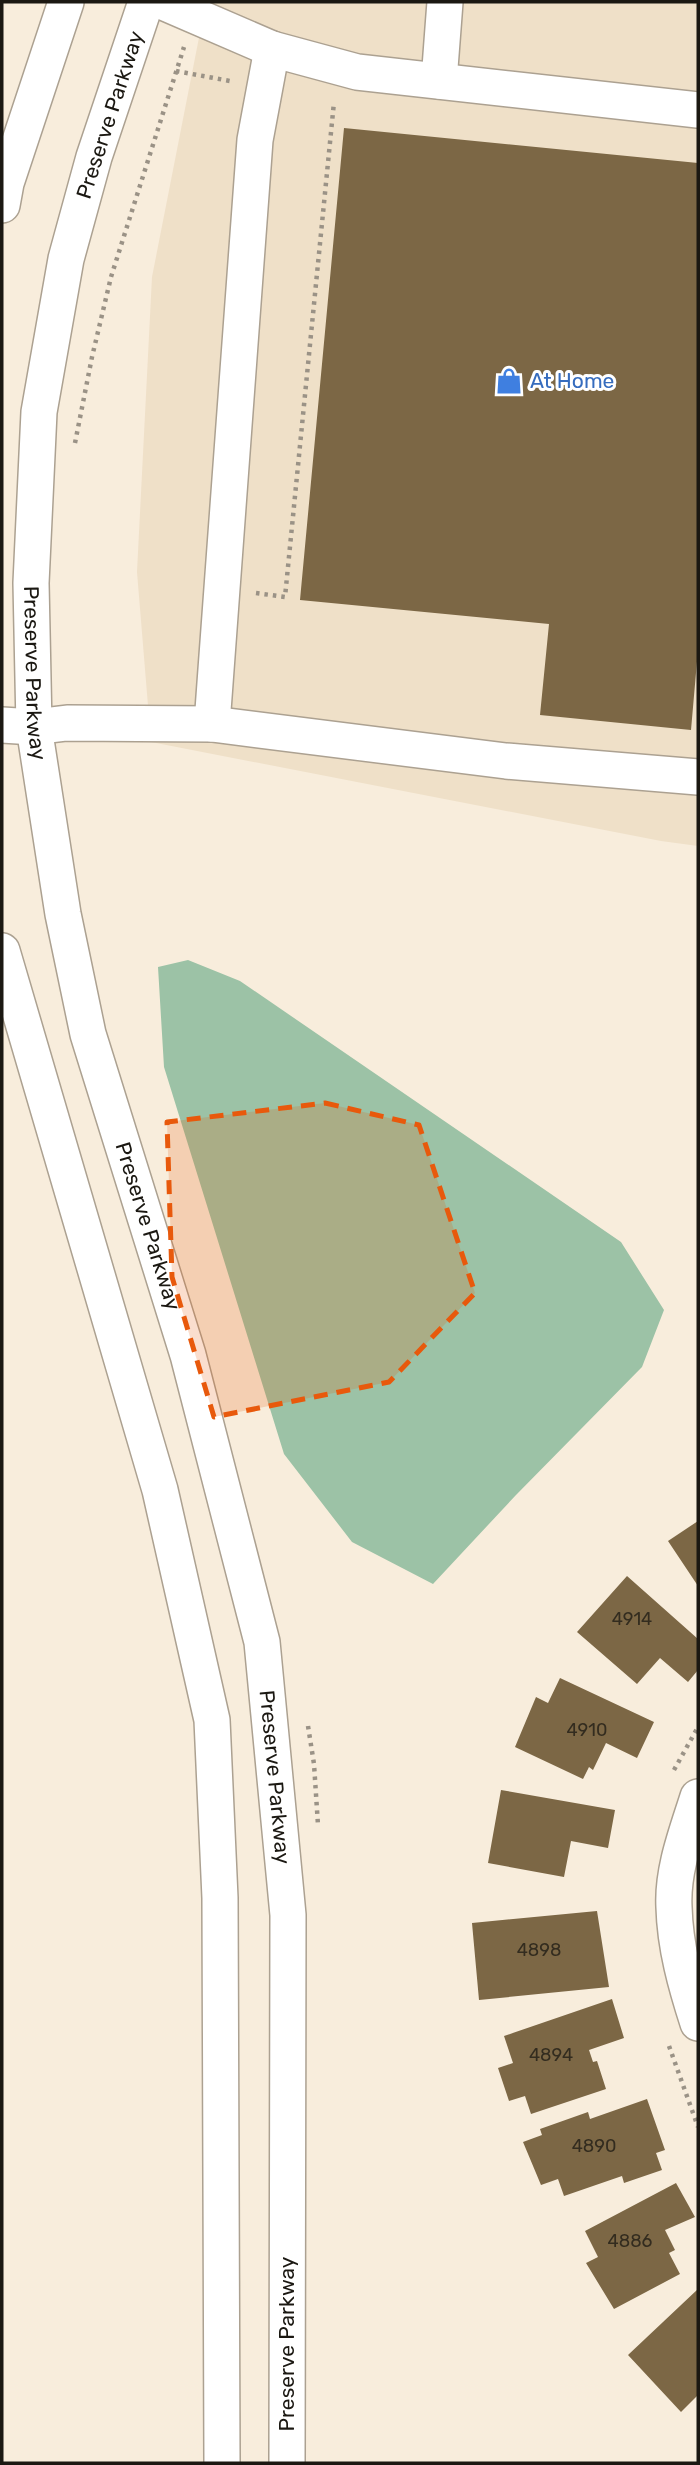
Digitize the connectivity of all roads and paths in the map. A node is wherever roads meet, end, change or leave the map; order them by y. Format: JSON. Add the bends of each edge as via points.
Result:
{"nodes":[{"id":1,"x":66,"y":2,"type":"edge"},
{"id":2,"x":146,"y":2,"type":"edge"},
{"id":3,"x":163,"y":2,"type":"edge"},
{"id":4,"x":445,"y":2,"type":"edge"},
{"id":5,"x":194,"y":15,"type":"junction"},
{"id":6,"x":272,"y":49,"type":"junction"},
{"id":7,"x":439,"y":81,"type":"junction"},
{"id":8,"x":334,"y":98,"type":"dead end"},
{"id":9,"x":698,"y":110,"type":"edge"},
{"id":10,"x":2,"y":205,"type":"edge"},
{"id":11,"x":75,"y":447,"type":"dead end"},
{"id":12,"x":222,"y":590,"type":"junction"},
{"id":13,"x":212,"y":724,"type":"junction"},
{"id":14,"x":18,"y":726,"type":"edge"},
{"id":15,"x":698,"y":777,"type":"edge"},
{"id":16,"x":2,"y":951,"type":"edge"},
{"id":17,"x":308,"y":1725,"type":"dead end"},
{"id":18,"x":698,"y":1797,"type":"edge"},
{"id":19,"x":318,"y":1834,"type":"dead end"},
{"id":20,"x":698,"y":2023,"type":"edge"},
{"id":21,"x":222,"y":2463,"type":"edge"},
{"id":22,"x":287,"y":2463,"type":"edge"}],
"edges":[{"from":1,"to":10,"type":"street"},
{"from":2,"to":14,"type":"street","name":"Preserve Parkway","via":[[66,258],[39,412]]},
{"from":3,"to":5,"type":"street"},
{"from":4,"to":7,"type":"street"},
{"from":5,"to":6,"type":"street"},
{"from":5,"to":11,"type":"path","via":[[111,277]]},
{"from":6,"to":7,"type":"street","via":[[357,72]]},
{"from":6,"to":12,"type":"street","via":[[256,140]]},
{"from":7,"to":9,"type":"street"},
{"from":8,"to":12,"type":"path","via":[[285,597]]},
{"from":12,"to":13,"type":"street"},
{"from":13,"to":14,"type":"street"},
{"from":13,"to":15,"type":"street","via":[[506,761]]},
{"from":14,"to":22,"type":"street","name":"Preserve Parkway","via":[[88,1034],[188,1355],[262,1642],[288,1915]]},
{"from":16,"to":21,"type":"street","via":[[160,1490],[212,1720],[220,1898]]},
{"from":17,"to":19,"type":"path"},
{"from":18,"to":20,"type":"street","via":[[673,1906],[686,1986]]}]}
